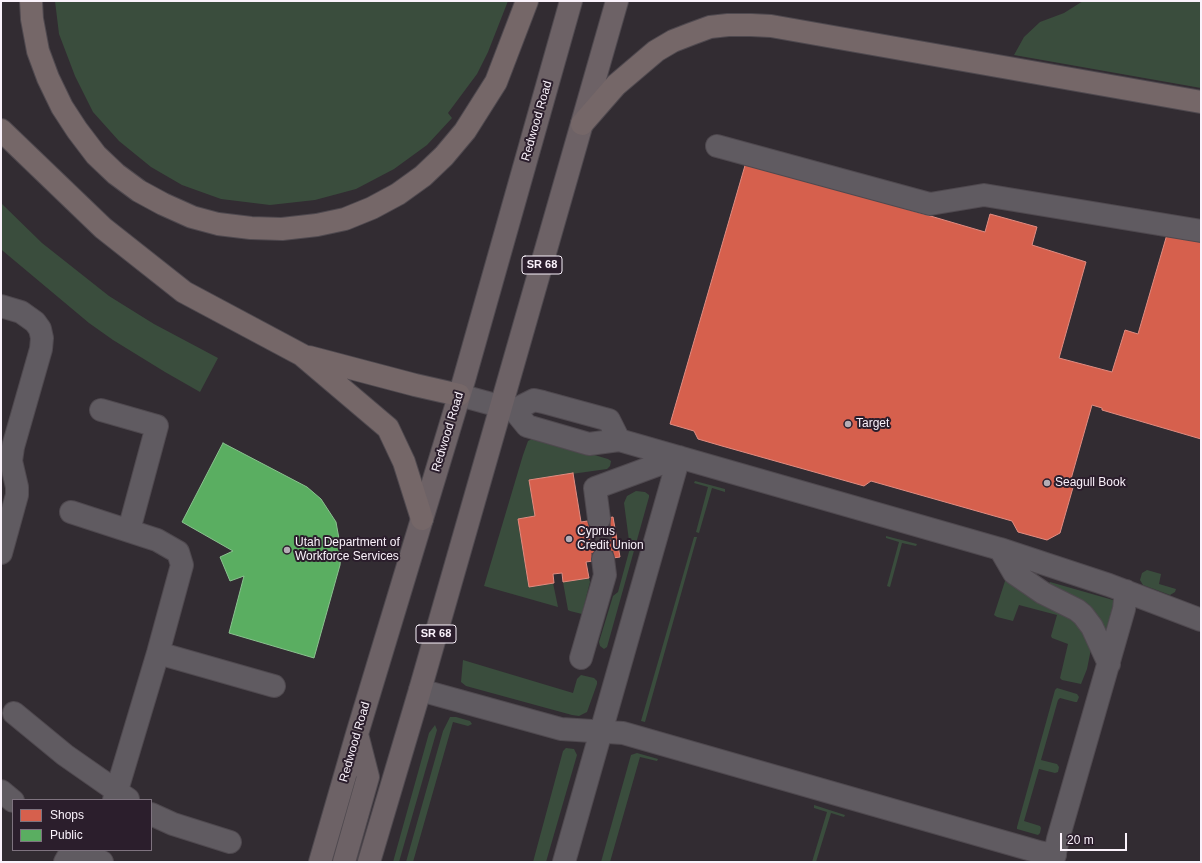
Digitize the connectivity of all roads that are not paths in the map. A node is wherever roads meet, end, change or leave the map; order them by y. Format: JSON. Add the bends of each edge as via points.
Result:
{"nodes":[{"id":1,"x":31,"y":1,"type":"edge"},
{"id":2,"x":527,"y":1,"type":"edge"},
{"id":3,"x":571,"y":1,"type":"edge"},
{"id":4,"x":617,"y":1,"type":"edge"},
{"id":5,"x":1201,"y":102,"type":"edge"},
{"id":6,"x":582,"y":124,"type":"junction"},
{"id":7,"x":1,"y":130,"type":"edge"},
{"id":8,"x":717,"y":146,"type":"dead end"},
{"id":9,"x":1201,"y":231,"type":"edge"},
{"id":10,"x":1,"y":306,"type":"edge"},
{"id":11,"x":302,"y":355,"type":"junction"},
{"id":12,"x":459,"y":395,"type":"junction"},
{"id":13,"x":507,"y":408,"type":"junction"},
{"id":14,"x":101,"y":410,"type":"dead end"},
{"id":15,"x":679,"y":457,"type":"junction"},
{"id":16,"x":71,"y":512,"type":"dead end"},
{"id":17,"x":422,"y":519,"type":"junction"},
{"id":18,"x":599,"y":519,"type":"tunnel mouth"},
{"id":19,"x":129,"y":530,"type":"junction"},
{"id":20,"x":1000,"y":549,"type":"junction"},
{"id":21,"x":1,"y":553,"type":"edge"},
{"id":22,"x":603,"y":560,"type":"tunnel mouth"},
{"id":23,"x":1126,"y":591,"type":"junction"},
{"id":24,"x":1201,"y":620,"type":"edge"},
{"id":25,"x":158,"y":654,"type":"junction"},
{"id":26,"x":581,"y":658,"type":"dead end"},
{"id":27,"x":1109,"y":664,"type":"junction"},
{"id":28,"x":274,"y":686,"type":"dead end"},
{"id":29,"x":420,"y":690,"type":"junction"},
{"id":30,"x":14,"y":713,"type":"dead end"},
{"id":31,"x":601,"y":732,"type":"junction"},
{"id":32,"x":357,"y":734,"type":"junction"},
{"id":33,"x":1,"y":791,"type":"edge"},
{"id":34,"x":120,"y":797,"type":"edge"},
{"id":35,"x":12,"y":800,"type":"edge"},
{"id":36,"x":152,"y":814,"type":"edge"},
{"id":37,"x":230,"y":842,"type":"dead end"},
{"id":38,"x":87,"y":853,"type":"edge"},
{"id":39,"x":1054,"y":858,"type":"edge"},
{"id":40,"x":65,"y":862,"type":"edge"},
{"id":41,"x":320,"y":862,"type":"edge"},
{"id":42,"x":344,"y":862,"type":"edge"},
{"id":43,"x":369,"y":862,"type":"edge"},
{"id":44,"x":564,"y":862,"type":"edge"}],
"edges":[{"from":1,"to":2,"type":"highway","via":[[38,51],[62,107],[96,155],[116,174],[139,191],[192,217],[218,224],[282,229],[345,219],[398,194],[423,176],[466,132],[496,82]]},
{"from":3,"to":12,"type":"main road","name":"Redwood Road"},
{"from":4,"to":6,"type":"main road","number":"SR 68"},
{"from":5,"to":6,"type":"highway","via":[[771,26],[728,25],[710,27],[673,41],[656,51],[616,85]]},
{"from":6,"to":13,"type":"main road","number":"SR 68"},
{"from":7,"to":11,"type":"highway","via":[[103,228],[184,292]]},
{"from":8,"to":9,"type":"lane","via":[[930,204],[984,196]]},
{"from":10,"to":21,"type":"lane","via":[[21,312],[35,322],[42,338],[13,447],[11,460],[17,495]]},
{"from":11,"to":12,"type":"highway"},
{"from":11,"to":17,"type":"highway","via":[[388,428],[404,462]]},
{"from":12,"to":13,"type":"lane"},
{"from":12,"to":17,"type":"main road","name":"Redwood Road"},
{"from":13,"to":15,"type":"lane","via":[[534,400],[609,420],[619,440]]},
{"from":13,"to":29,"type":"main road","number":"SR 68"},
{"from":14,"to":19,"type":"lane","via":[[157,426]]},
{"from":15,"to":18,"type":"lane","via":[[595,488]]},
{"from":15,"to":20,"type":"lane"},
{"from":15,"to":31,"type":"lane"},
{"from":16,"to":19,"type":"lane"},
{"from":17,"to":32,"type":"main road","name":"Redwood Road"},
{"from":19,"to":25,"type":"lane","via":[[167,545],[178,552],[181,560],[180,575]]},
{"from":20,"to":23,"type":"lane"},
{"from":20,"to":27,"type":"lane","via":[[1014,573],[1083,615],[1092,627]]},
{"from":22,"to":26,"type":"lane","via":[[604,575]]},
{"from":23,"to":24,"type":"lane"},
{"from":23,"to":27,"type":"lane","via":[[1124,609]]},
{"from":25,"to":28,"type":"lane"},
{"from":25,"to":34,"type":"lane"},
{"from":27,"to":39,"type":"lane"},
{"from":29,"to":31,"type":"lane","via":[[562,729]]},
{"from":29,"to":43,"type":"main road","number":"SR 68"},
{"from":30,"to":34,"type":"lane"},
{"from":31,"to":39,"type":"lane","via":[[623,733]]},
{"from":31,"to":44,"type":"lane"},
{"from":32,"to":41,"type":"main road","name":"Redwood Road"},
{"from":32,"to":42,"type":"main road","via":[[368,777]]},
{"from":33,"to":35,"type":"lane"},
{"from":36,"to":37,"type":"lane","via":[[173,824]]},
{"from":38,"to":40,"type":"lane"}]}
